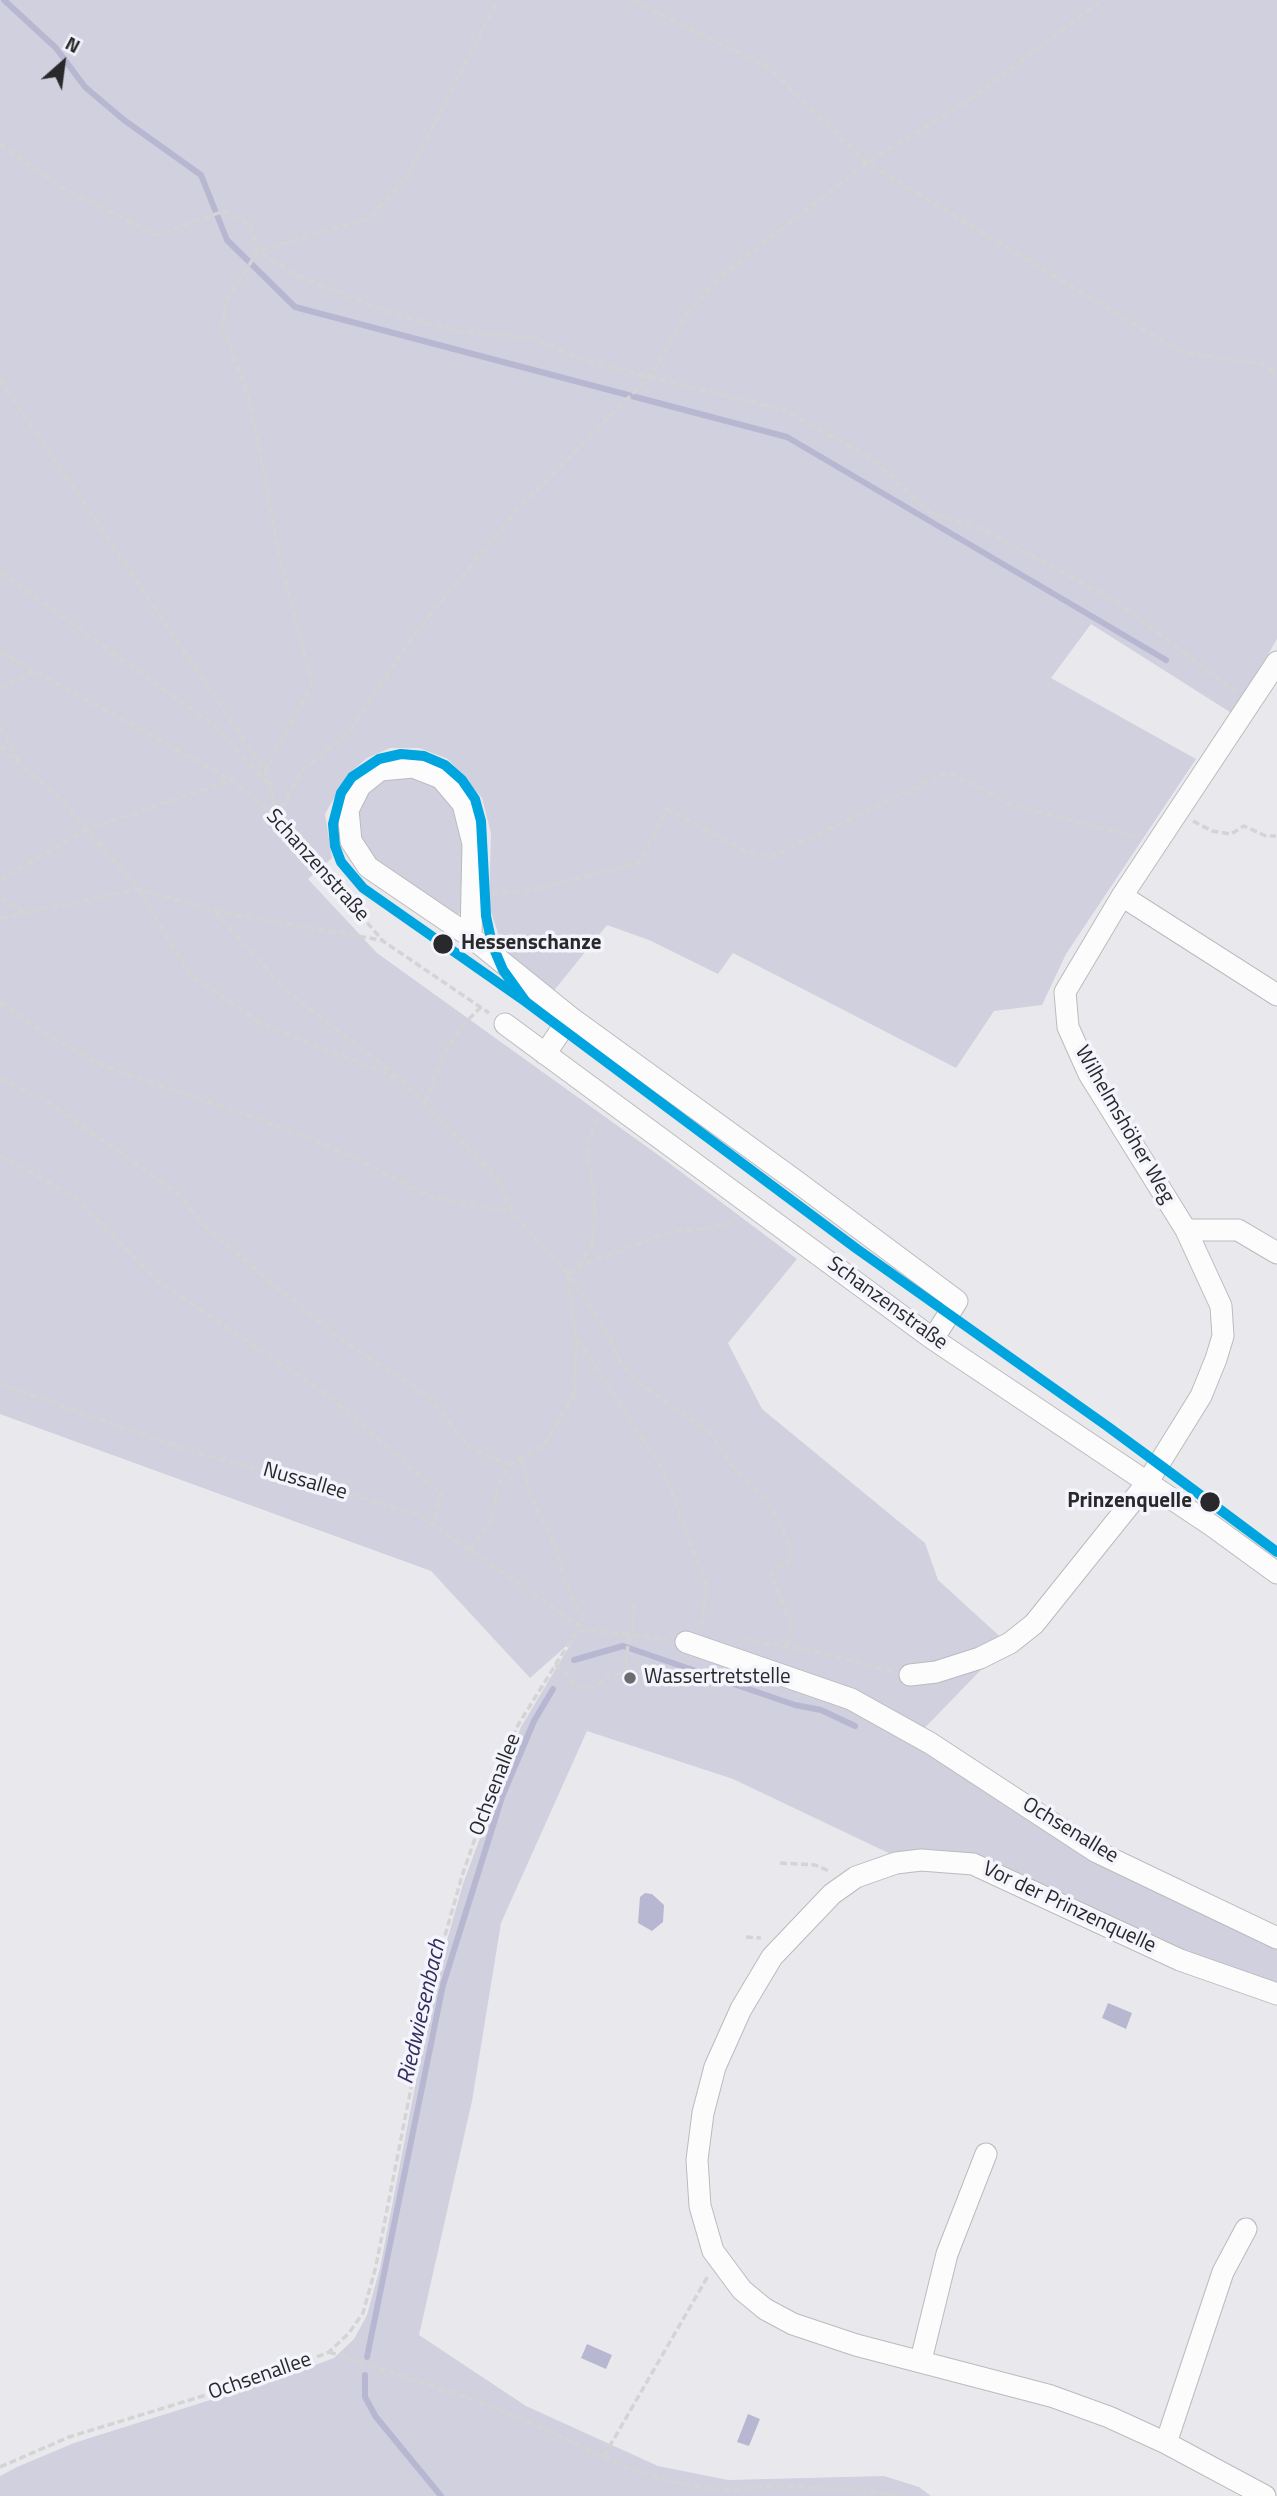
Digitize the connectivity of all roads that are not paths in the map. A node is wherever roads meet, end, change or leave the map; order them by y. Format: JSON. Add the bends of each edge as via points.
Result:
{"nodes":[{"id":1,"x":1277,"y":662,"type":"edge"},
{"id":2,"x":1270,"y":686,"type":"edge"},
{"id":3,"x":1122,"y":895,"type":"junction"},
{"id":4,"x":471,"y":937,"type":"junction"},
{"id":5,"x":1277,"y":995,"type":"edge"},
{"id":6,"x":570,"y":1017,"type":"junction"},
{"id":7,"x":505,"y":1024,"type":"dead end"},
{"id":8,"x":545,"y":1054,"type":"junction"},
{"id":9,"x":1185,"y":1230,"type":"junction"},
{"id":10,"x":1277,"y":1253,"type":"edge"},
{"id":11,"x":933,"y":1339,"type":"junction"},
{"id":12,"x":1147,"y":1483,"type":"junction"},
{"id":13,"x":1277,"y":1573,"type":"edge"},
{"id":14,"x":686,"y":1642,"type":"road end"},
{"id":15,"x":909,"y":1675,"type":"road end"},
{"id":16,"x":1277,"y":1938,"type":"edge"},
{"id":17,"x":1277,"y":1994,"type":"edge"},
{"id":18,"x":986,"y":2154,"type":"dead end"},
{"id":19,"x":1246,"y":2229,"type":"dead end"},
{"id":20,"x":920,"y":2360,"type":"junction"},
{"id":21,"x":1166,"y":2442,"type":"junction"},
{"id":22,"x":1277,"y":2490,"type":"edge"},
{"id":23,"x":1265,"y":2496,"type":"edge"},
{"id":24,"x":1274,"y":2496,"type":"edge"}],
"edges":[{"from":1,"to":2,"type":"street","name":"Wilhelmshöher Weg"},
{"from":2,"to":3,"type":"street","name":"Wilhelmshöher Weg","via":[[1248,702]]},
{"from":3,"to":5,"type":"street"},
{"from":3,"to":9,"type":"street","name":"Wilhelmshöher Weg","via":[[1065,992],[1068,1027],[1089,1074]]},
{"from":4,"to":4,"type":"street","via":[[368,867],[351,841],[348,810],[360,786],[380,770],[412,767],[441,778],[464,804],[473,844]]},
{"from":4,"to":6,"type":"street"},
{"from":6,"to":8,"type":"street"},
{"from":6,"to":11,"type":"street","via":[[957,1301]]},
{"from":7,"to":8,"type":"street","name":"Schanzenstraße"},
{"from":8,"to":11,"type":"street","name":"Schanzenstraße"},
{"from":9,"to":10,"type":"street","via":[[1238,1230]]},
{"from":9,"to":12,"type":"street","name":"Wilhelmshöher Weg","via":[[1221,1306],[1223,1336],[1201,1396]]},
{"from":11,"to":12,"type":"street","name":"Schanzenstraße"},
{"from":12,"to":13,"type":"street","name":"Schanzenstraße"},
{"from":12,"to":15,"type":"street","via":[[1034,1624],[980,1658]]},
{"from":14,"to":16,"type":"street","name":"Ochsenallee","via":[[851,1699],[930,1743],[1095,1851]]},
{"from":17,"to":20,"type":"street","name":"Vor der Prinzenquelle","via":[[1180,1960],[973,1864],[945,1860],[896,1863],[856,1877],[816,1908],[772,1957],[741,2009],[715,2067],[697,2160],[700,2206],[715,2255],[742,2290],[765,2309],[793,2324],[856,2345]]},
{"from":18,"to":20,"type":"street","via":[[947,2254]]},
{"from":19,"to":21,"type":"street","via":[[1223,2272]]},
{"from":20,"to":21,"type":"street","name":"Vor der Prinzenquelle","via":[[1051,2396]]},
{"from":21,"to":23,"type":"street","name":"Vor der Prinzenquelle"},
{"from":22,"to":24,"type":"street"}]}
